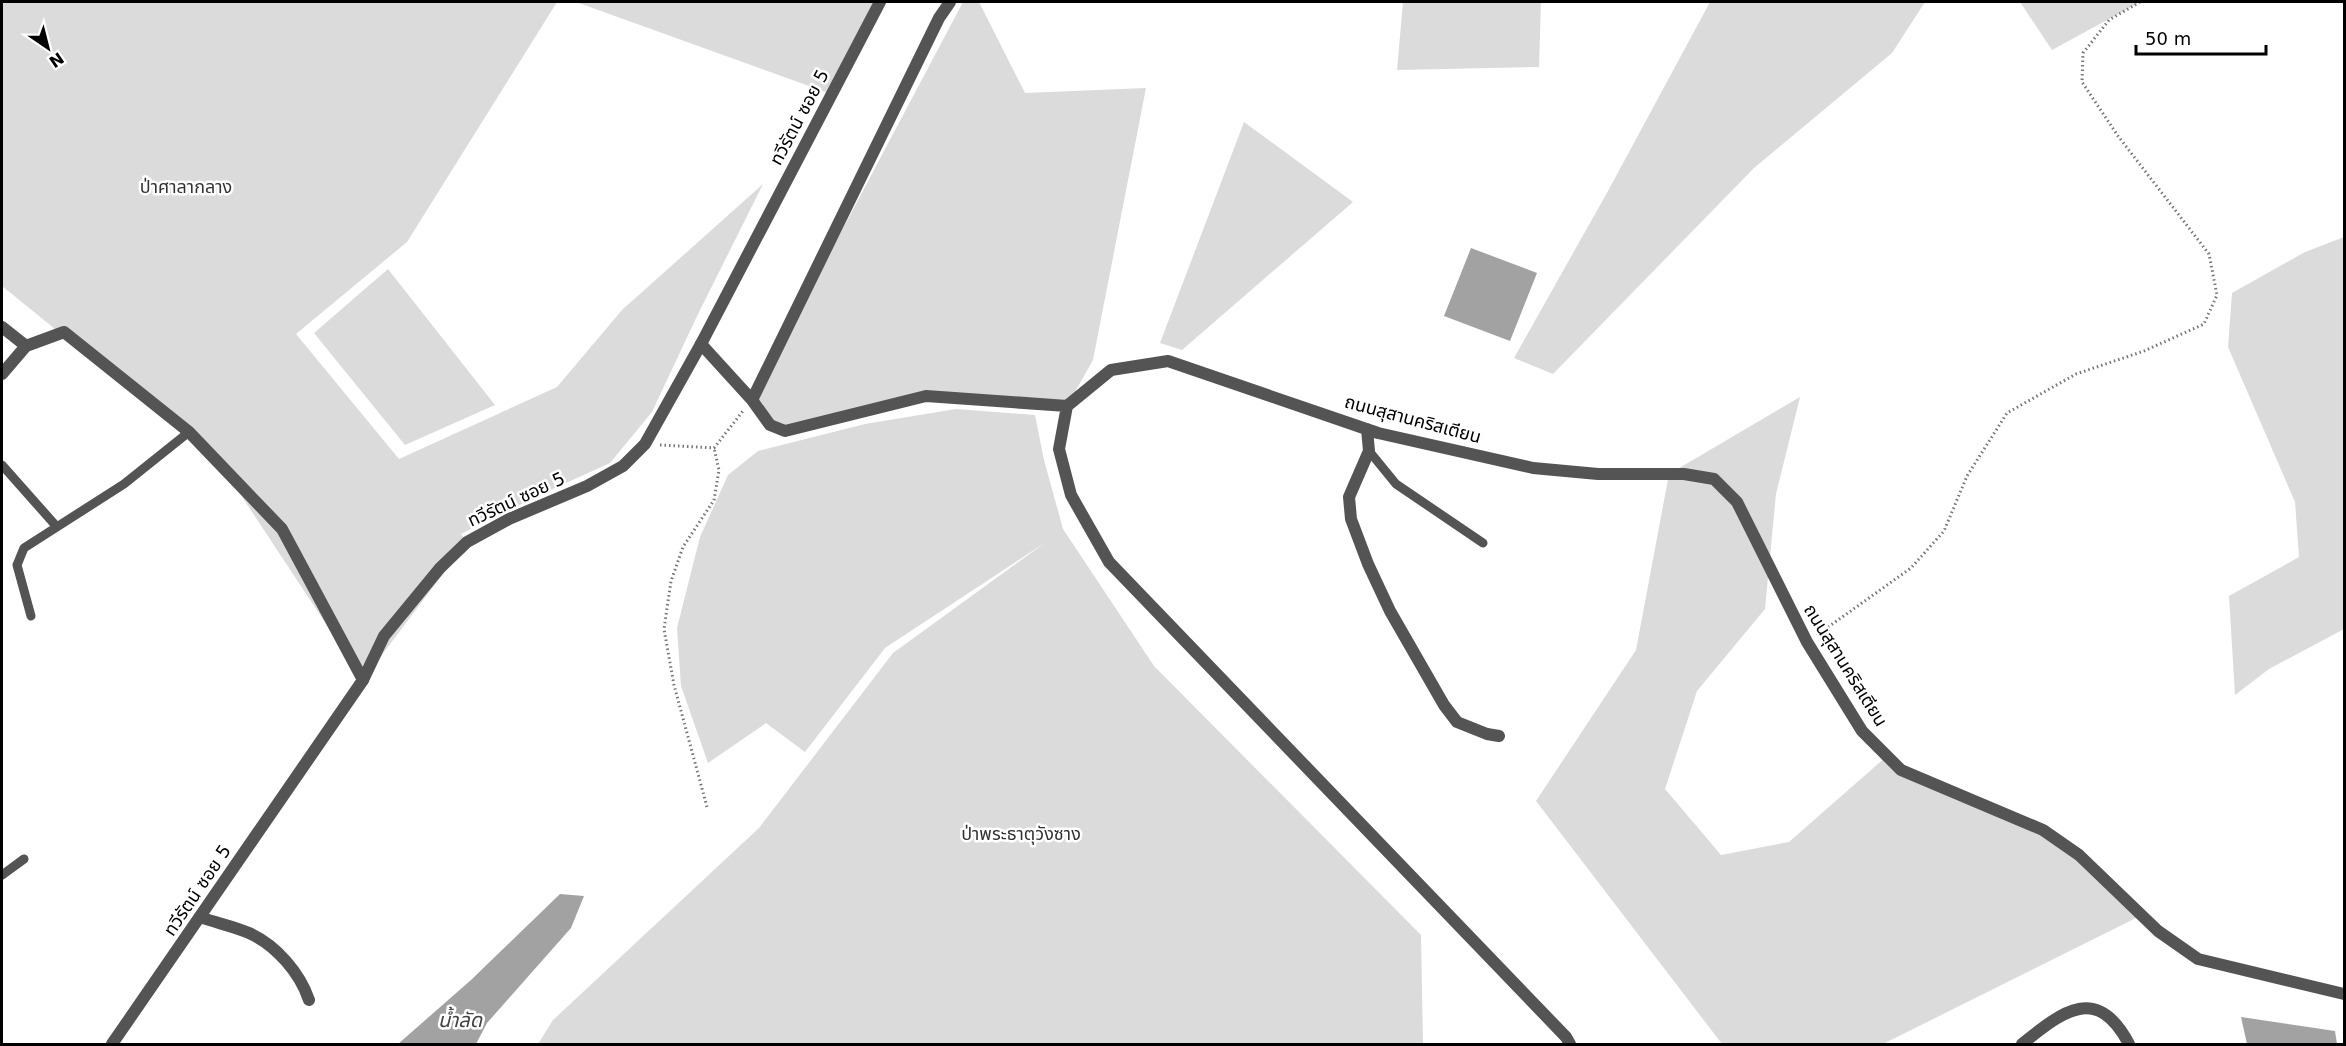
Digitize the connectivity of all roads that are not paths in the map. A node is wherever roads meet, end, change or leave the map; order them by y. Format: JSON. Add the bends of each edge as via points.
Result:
{"nodes":[{"id":1,"x":880,"y":2,"type":"edge"},
{"id":2,"x":950,"y":2,"type":"edge"},
{"id":3,"x":2,"y":327,"type":"edge"},
{"id":4,"x":701,"y":344,"type":"junction"},
{"id":5,"x":26,"y":346,"type":"junction"},
{"id":6,"x":2,"y":374,"type":"edge"},
{"id":7,"x":752,"y":400,"type":"junction"},
{"id":8,"x":1067,"y":406,"type":"junction"},
{"id":9,"x":1367,"y":429,"type":"junction"},
{"id":10,"x":189,"y":432,"type":"junction"},
{"id":11,"x":1369,"y":451,"type":"junction"},
{"id":12,"x":2,"y":465,"type":"edge"},
{"id":13,"x":57,"y":527,"type":"junction"},
{"id":14,"x":1483,"y":543,"type":"dead end"},
{"id":15,"x":31,"y":616,"type":"dead end"},
{"id":16,"x":363,"y":680,"type":"junction"},
{"id":17,"x":1500,"y":736,"type":"dead end"},
{"id":18,"x":24,"y":859,"type":"dead end"},
{"id":19,"x":2,"y":875,"type":"edge"},
{"id":20,"x":200,"y":917,"type":"junction"},
{"id":21,"x":2344,"y":994,"type":"edge"},
{"id":22,"x":309,"y":1000,"type":"dead end"},
{"id":23,"x":112,"y":1044,"type":"edge"},
{"id":24,"x":1570,"y":1044,"type":"edge"},
{"id":25,"x":2022,"y":1044,"type":"edge"},
{"id":26,"x":2129,"y":1044,"type":"edge"}],
"edges":[{"from":1,"to":4,"type":"street","name":"ทวีรัตน์ ซอย 5"},
{"from":2,"to":7,"type":"street"},
{"from":3,"to":5,"type":"street"},
{"from":4,"to":7,"type":"street"},
{"from":4,"to":16,"type":"street","name":"ทวีรัตน์ ซอย 5","via":[[645,444],[623,466],[467,542],[440,568],[384,636]]},
{"from":5,"to":6,"type":"street"},
{"from":5,"to":10,"type":"street","via":[[64,332]]},
{"from":7,"to":8,"type":"street","via":[[770,425],[785,430],[926,396]]},
{"from":8,"to":9,"type":"street","name":"ถนนสุสานคริสเตียน","via":[[1111,370],[1167,361]]},
{"from":8,"to":24,"type":"street","via":[[1059,449],[1071,495],[1109,562]]},
{"from":9,"to":11,"type":"street"},
{"from":9,"to":21,"type":"street","name":"ถนนสุสานคริสเตียน","via":[[1533,468],[1598,474],[1684,474],[1714,479],[1737,502],[1807,642],[1862,731],[1901,770],[2043,830],[2079,855],[2158,931],[2198,959]]},
{"from":10,"to":13,"type":"lane","via":[[124,484]]},
{"from":10,"to":16,"type":"street","via":[[282,529]]},
{"from":11,"to":14,"type":"lane","via":[[1396,484]]},
{"from":11,"to":17,"type":"street","via":[[1349,497],[1351,519],[1368,564],[1390,611],[1457,722]]},
{"from":12,"to":13,"type":"lane"},
{"from":13,"to":15,"type":"lane","via":[[24,548],[18,565]]},
{"from":16,"to":20,"type":"street","name":"ทวีรัตน์ ซอย 5"},
{"from":18,"to":19,"type":"lane"},
{"from":20,"to":22,"type":"street","via":[[250,933],[264,942],[304,984]]},
{"from":20,"to":23,"type":"street","name":"ทวีรัตน์ ซอย 5"},
{"from":25,"to":26,"type":"street","via":[[2050,1021],[2078,1008],[2102,1011]]}]}
